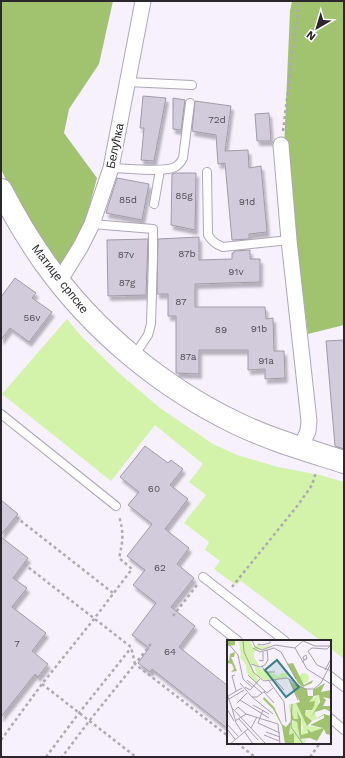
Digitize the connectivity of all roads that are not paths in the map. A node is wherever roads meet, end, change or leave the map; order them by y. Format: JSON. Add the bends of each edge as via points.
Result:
{"nodes":[{"id":1,"x":143,"y":1,"type":"edge"},
{"id":2,"x":127,"y":82,"type":"junction"},
{"id":3,"x":192,"y":85,"type":"dead end"},
{"id":4,"x":190,"y":103,"type":"dead end"},
{"id":5,"x":282,"y":145,"type":"road end"},
{"id":6,"x":111,"y":168,"type":"junction"},
{"id":7,"x":160,"y":170,"type":"junction"},
{"id":8,"x":207,"y":172,"type":"dead end"},
{"id":9,"x":1,"y":190,"type":"edge"},
{"id":10,"x":154,"y":204,"type":"dead end"},
{"id":11,"x":92,"y":224,"type":"junction"},
{"id":12,"x":289,"y":240,"type":"junction"},
{"id":13,"x":57,"y":279,"type":"junction"},
{"id":14,"x":133,"y":357,"type":"junction"},
{"id":15,"x":1,"y":414,"type":"edge"},
{"id":16,"x":300,"y":449,"type":"junction"},
{"id":17,"x":344,"y":462,"type":"edge"},
{"id":18,"x":116,"y":506,"type":"road end"},
{"id":19,"x":203,"y":577,"type":"road end"},
{"id":20,"x":214,"y":622,"type":"dead end"},
{"id":21,"x":237,"y":640,"type":"edge"},
{"id":22,"x":284,"y":640,"type":"edge"},
{"id":23,"x":331,"y":677,"type":"edge"},
{"id":24,"x":344,"y":687,"type":"edge"},
{"id":25,"x":331,"y":719,"type":"edge"},
{"id":26,"x":344,"y":730,"type":"edge"}],
"edges":[{"from":1,"to":2,"type":"street","name":"Белућка"},
{"from":2,"to":3,"type":"lane"},
{"from":2,"to":6,"type":"street","name":"Белућка"},
{"from":4,"to":7,"type":"lane","via":[[183,158],[174,168]]},
{"from":5,"to":12,"type":"street"},
{"from":6,"to":7,"type":"lane"},
{"from":6,"to":11,"type":"street","name":"Белућка"},
{"from":7,"to":10,"type":"lane"},
{"from":8,"to":12,"type":"lane","via":[[208,234],[212,241],[223,247]]},
{"from":9,"to":13,"type":"main road","name":"Матице српске","via":[[35,249]]},
{"from":11,"to":13,"type":"street","name":"Белућка","via":[[73,259]]},
{"from":11,"to":14,"type":"lane","via":[[152,230],[151,324],[148,335]]},
{"from":12,"to":16,"type":"street","via":[[309,421],[308,431]]},
{"from":13,"to":14,"type":"main road","name":"Матице српске","via":[[107,334]]},
{"from":14,"to":16,"type":"main road","name":"Матице српске","via":[[193,400],[252,431]]},
{"from":15,"to":18,"type":"lane"},
{"from":16,"to":17,"type":"main road","name":"Матице српске"},
{"from":19,"to":22,"type":"lane"},
{"from":20,"to":21,"type":"lane"},
{"from":23,"to":24,"type":"lane"},
{"from":25,"to":26,"type":"lane"}]}
